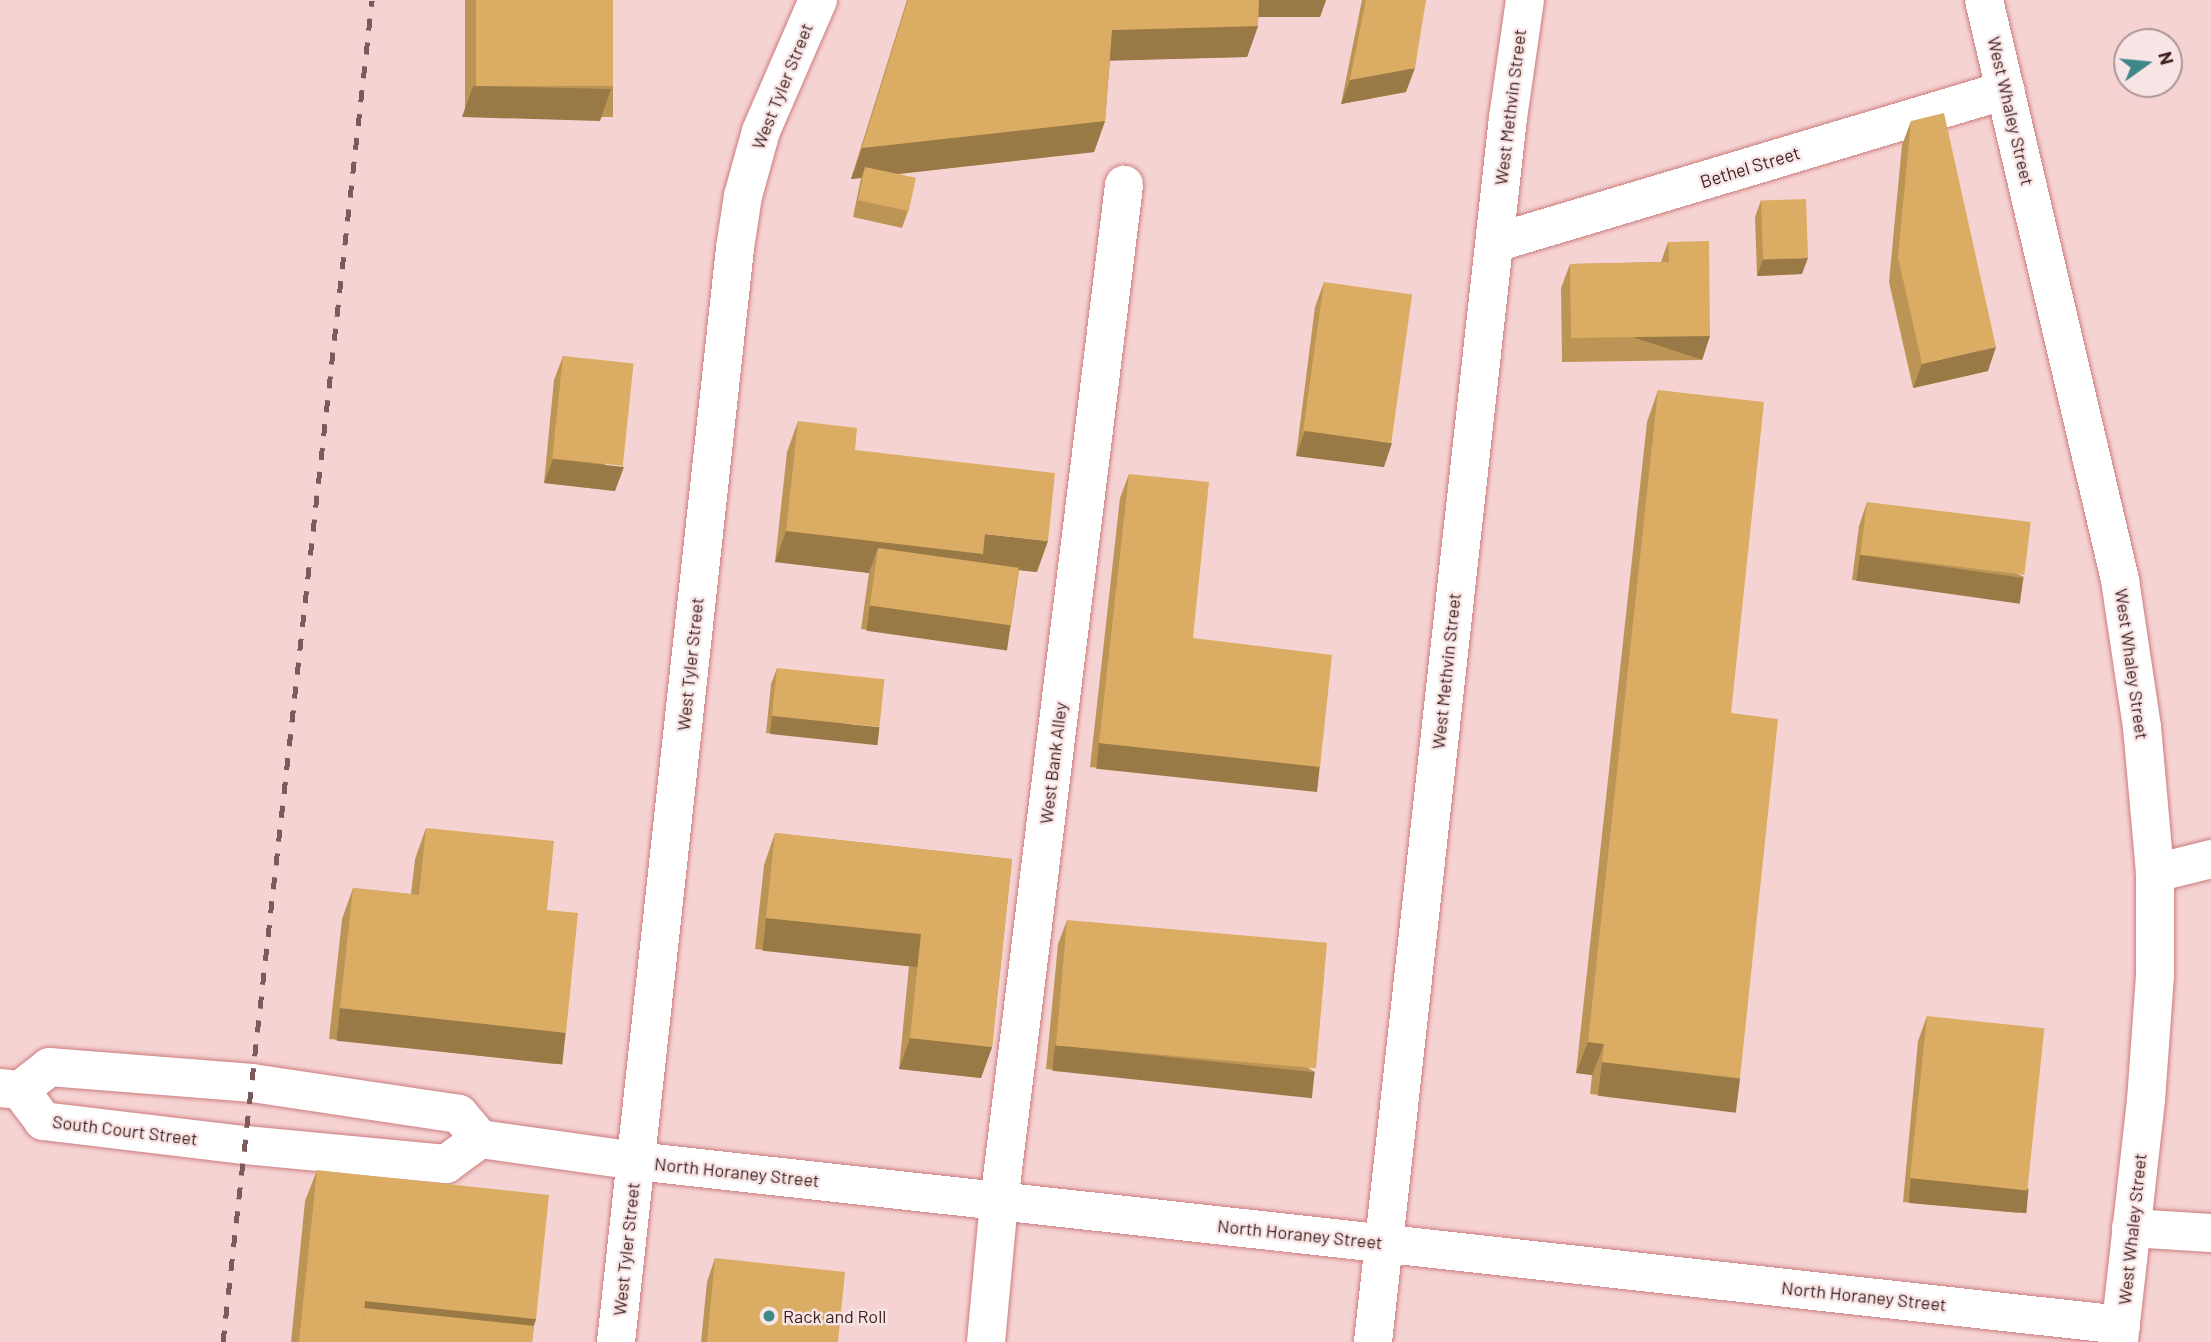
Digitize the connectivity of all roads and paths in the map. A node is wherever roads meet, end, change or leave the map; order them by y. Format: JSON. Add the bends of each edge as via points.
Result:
{"nodes":[{"id":1,"x":818,"y":0,"type":"edge"},
{"id":2,"x":1525,"y":0,"type":"edge"},
{"id":3,"x":1984,"y":0,"type":"edge"},
{"id":4,"x":2006,"y":90,"type":"junction"},
{"id":5,"x":1124,"y":185,"type":"dead end"},
{"id":6,"x":1494,"y":243,"type":"junction"},
{"id":7,"x":2211,"y":859,"type":"edge"},
{"id":8,"x":2155,"y":873,"type":"junction"},
{"id":9,"x":10,"y":1089,"type":"edge"},
{"id":10,"x":480,"y":1139,"type":"junction"},
{"id":11,"x":636,"y":1161,"type":"junction"},
{"id":12,"x":999,"y":1202,"type":"junction"},
{"id":13,"x":2131,"y":1228,"type":"junction"},
{"id":14,"x":2211,"y":1233,"type":"edge"},
{"id":15,"x":1383,"y":1243,"type":"junction"},
{"id":16,"x":2120,"y":1333,"type":"edge"},
{"id":17,"x":616,"y":1342,"type":"edge"},
{"id":18,"x":986,"y":1342,"type":"edge"},
{"id":19,"x":1373,"y":1342,"type":"edge"}],
"edges":[{"from":1,"to":11,"type":"street","name":"West Tyler Street","via":[[761,131],[739,222]]},
{"from":2,"to":6,"type":"street","name":"West Methvin Street"},
{"from":3,"to":4,"type":"street","name":"West Whaley Street"},
{"from":4,"to":6,"type":"street","name":"Bethel Street"},
{"from":4,"to":8,"type":"street","name":"West Whaley Street","via":[[2128,618]]},
{"from":5,"to":12,"type":"street","name":"West Bank Alley"},
{"from":6,"to":15,"type":"street","name":"West Methvin Street"},
{"from":7,"to":8,"type":"street"},
{"from":8,"to":13,"type":"street","name":"West Whaley Street","via":[[2154,1010]]},
{"from":9,"to":10,"type":"street","name":"South Court Street","via":[[49,1067],[252,1083],[459,1114]]},
{"from":9,"to":10,"type":"street","name":"South Court Street","via":[[43,1121],[245,1144],[446,1164]]},
{"from":10,"to":11,"type":"street","name":"North Horaney Street"},
{"from":11,"to":12,"type":"street","name":"North Horaney Street"},
{"from":11,"to":17,"type":"street","name":"West Tyler Street"},
{"from":12,"to":15,"type":"street","name":"North Horaney Street"},
{"from":12,"to":18,"type":"street","name":"West Bank Alley"},
{"from":13,"to":14,"type":"street"},
{"from":13,"to":16,"type":"street","name":"West Whaley Street"},
{"from":15,"to":16,"type":"street","name":"North Horaney Street"},
{"from":15,"to":19,"type":"street","name":"West Methvin Street"}]}
